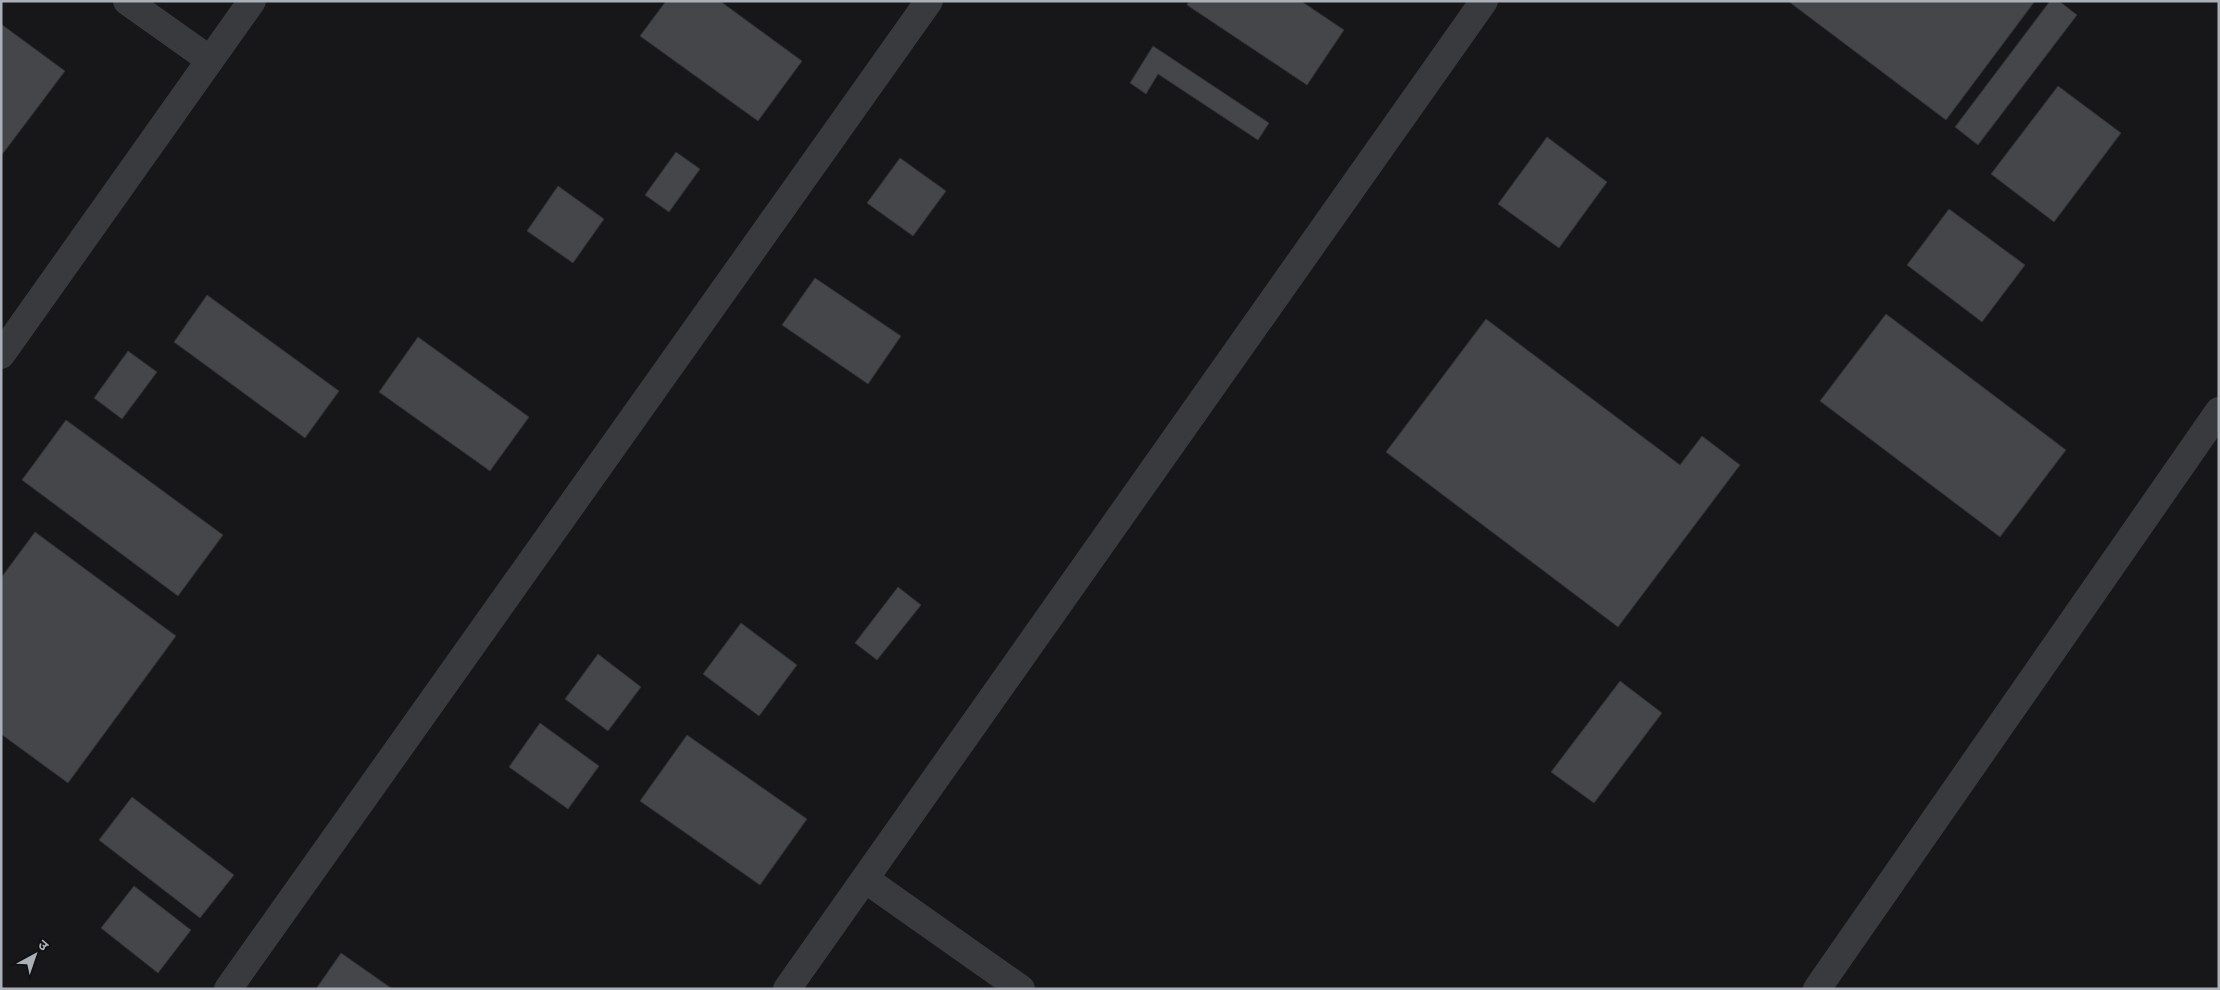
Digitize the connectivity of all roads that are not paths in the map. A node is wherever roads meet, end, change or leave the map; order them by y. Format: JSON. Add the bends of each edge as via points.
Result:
{"nodes":[{"id":1,"x":127,"y":1,"type":"edge"},
{"id":2,"x":252,"y":1,"type":"edge"},
{"id":3,"x":929,"y":1,"type":"edge"},
{"id":4,"x":1484,"y":1,"type":"edge"},
{"id":5,"x":210,"y":60,"type":"junction"},
{"id":6,"x":1,"y":355,"type":"edge"},
{"id":7,"x":2219,"y":412,"type":"edge"},
{"id":8,"x":865,"y":879,"type":"junction"},
{"id":9,"x":228,"y":989,"type":"edge"},
{"id":10,"x":787,"y":989,"type":"edge"},
{"id":11,"x":1022,"y":989,"type":"edge"},
{"id":12,"x":1817,"y":989,"type":"edge"}],
"edges":[{"from":1,"to":5,"type":"street"},
{"from":2,"to":5,"type":"street"},
{"from":3,"to":9,"type":"street"},
{"from":4,"to":8,"type":"street"},
{"from":5,"to":6,"type":"street"},
{"from":7,"to":12,"type":"street"},
{"from":8,"to":10,"type":"street"},
{"from":8,"to":11,"type":"street"}]}
